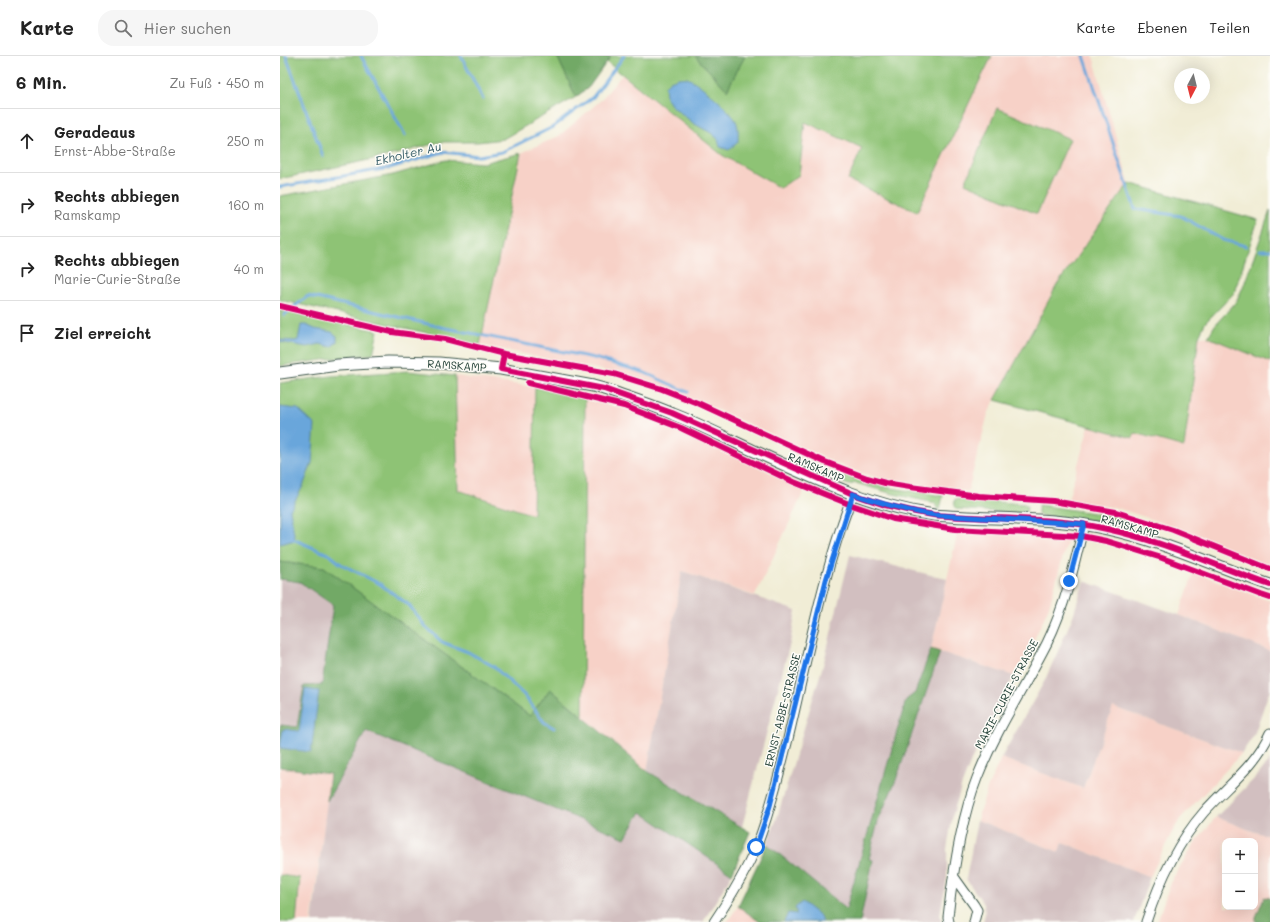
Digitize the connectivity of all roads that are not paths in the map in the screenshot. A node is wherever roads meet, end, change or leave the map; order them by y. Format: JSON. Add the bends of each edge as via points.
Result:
{"nodes":[{"id":1,"x":280,"y":373,"type":"edge"},
{"id":2,"x":853,"y":494,"type":"junction"},
{"id":3,"x":1084,"y":524,"type":"junction"},
{"id":4,"x":1270,"y":585,"type":"edge"},
{"id":5,"x":1270,"y":733,"type":"edge"},
{"id":6,"x":954,"y":877,"type":"junction"},
{"id":7,"x":714,"y":922,"type":"edge"},
{"id":8,"x":949,"y":922,"type":"edge"},
{"id":9,"x":974,"y":922,"type":"edge"},
{"id":10,"x":1146,"y":922,"type":"edge"}],
"edges":[{"from":1,"to":2,"type":"street","name":"RAMSKAMP","via":[[338,365],[388,362],[439,363],[501,369],[593,386],[672,413]]},
{"from":2,"to":3,"type":"street","name":"RAMSKAMP","via":[[885,505],[934,515]]},
{"from":2,"to":7,"type":"street","name":"ERNST-ABBE-STRASSE","via":[[826,580],[782,763],[764,826],[745,869]]},
{"from":3,"to":4,"type":"street","name":"RAMSKAMP","via":[[1142,539]]},
{"from":3,"to":6,"type":"street","name":"MARIE-CURIE-STRASSE","via":[[1059,615],[1048,642],[991,746],[975,783],[964,823]]},
{"from":5,"to":10,"type":"street","via":[[1255,758],[1204,812],[1176,849]]},
{"from":6,"to":8,"type":"street","name":"MARIE-CURIE-STRASSE"},
{"from":6,"to":9,"type":"street","via":[[974,905]]}]}
